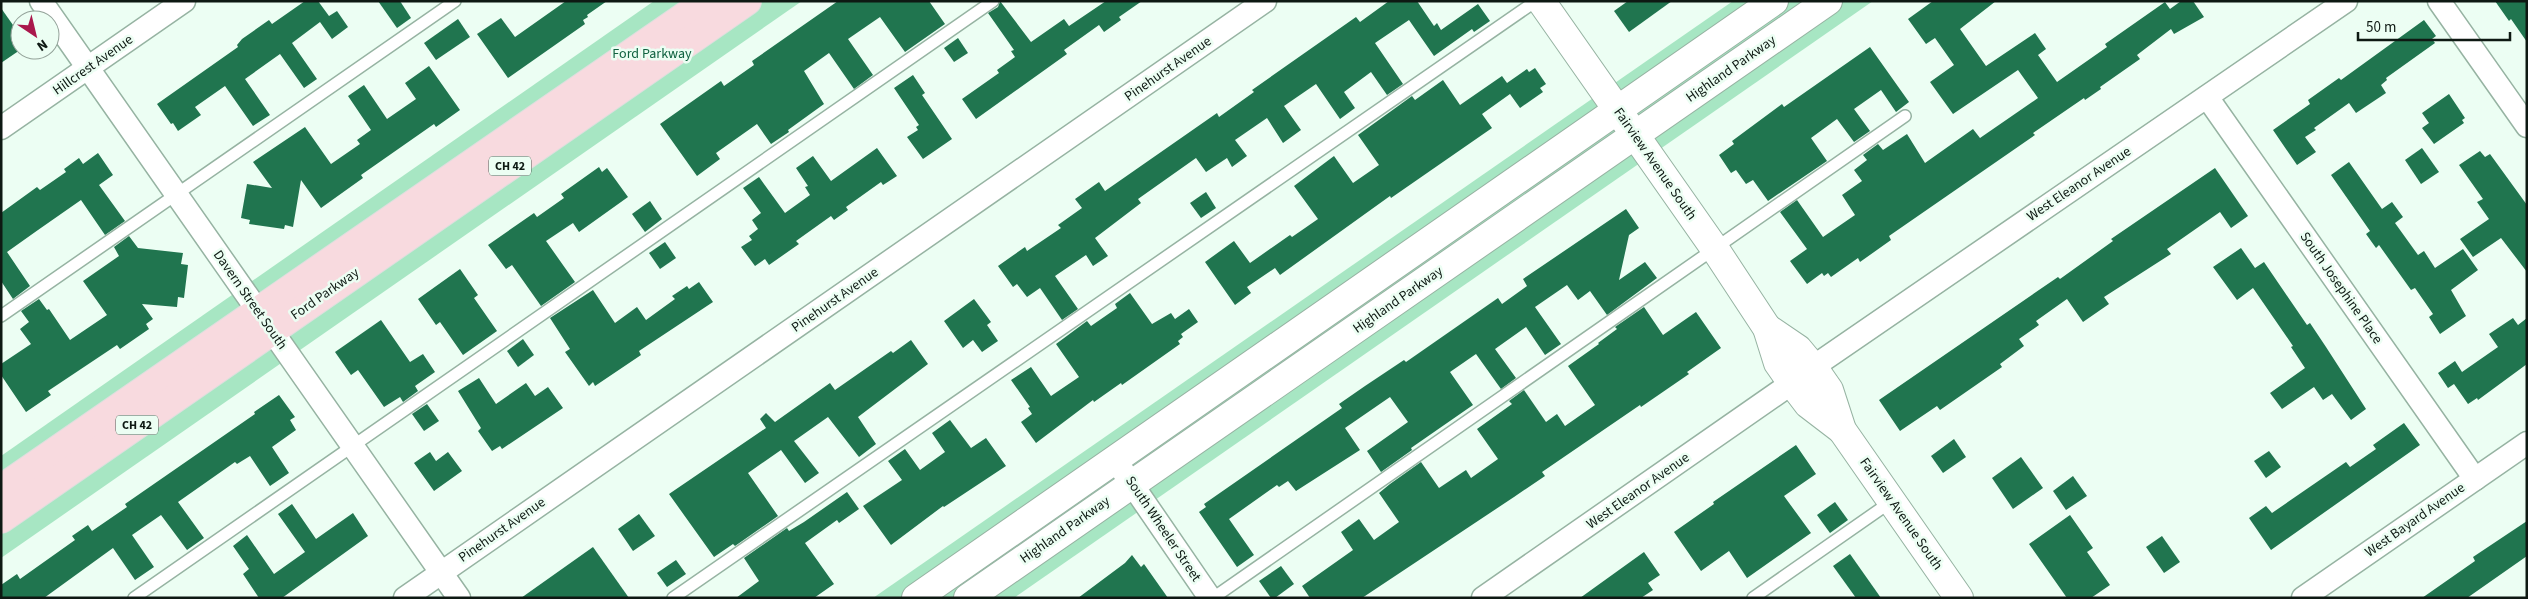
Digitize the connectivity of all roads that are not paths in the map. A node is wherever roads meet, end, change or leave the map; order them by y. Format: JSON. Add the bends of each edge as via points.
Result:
{"nodes":[{"id":1,"x":41,"y":1,"type":"edge"},
{"id":2,"x":184,"y":1,"type":"edge"},
{"id":3,"x":455,"y":1,"type":"edge"},
{"id":4,"x":707,"y":1,"type":"edge"},
{"id":5,"x":747,"y":1,"type":"edge"},
{"id":6,"x":993,"y":1,"type":"edge"},
{"id":7,"x":1265,"y":1,"type":"edge"},
{"id":8,"x":1536,"y":1,"type":"edge"},
{"id":9,"x":1541,"y":1,"type":"edge"},
{"id":10,"x":1774,"y":1,"type":"edge"},
{"id":11,"x":1828,"y":1,"type":"edge"},
{"id":12,"x":2346,"y":1,"type":"edge"},
{"id":13,"x":2439,"y":1,"type":"edge"},
{"id":14,"x":88,"y":68,"type":"junction"},
{"id":15,"x":2207,"y":97,"type":"junction"},
{"id":16,"x":1618,"y":110,"type":"junction"},
{"id":17,"x":1904,"y":116,"type":"dead end"},
{"id":18,"x":2527,"y":126,"type":"edge"},
{"id":19,"x":1,"y":128,"type":"edge"},
{"id":20,"x":1635,"y":135,"type":"junction"},
{"id":21,"x":177,"y":194,"type":"junction"},
{"id":22,"x":1715,"y":249,"type":"junction"},
{"id":23,"x":1,"y":316,"type":"edge"},
{"id":24,"x":265,"y":321,"type":"junction"},
{"id":25,"x":1802,"y":375,"type":"junction"},
{"id":26,"x":2527,"y":443,"type":"edge"},
{"id":27,"x":352,"y":446,"type":"junction"},
{"id":28,"x":1116,"y":461,"type":"junction"},
{"id":29,"x":2475,"y":479,"type":"junction"},
{"id":30,"x":1132,"y":484,"type":"junction"},
{"id":31,"x":1,"y":489,"type":"edge"},
{"id":32,"x":1892,"y":501,"type":"junction"},
{"id":33,"x":1,"y":519,"type":"edge"},
{"id":34,"x":442,"y":572,"type":"junction"},
{"id":35,"x":134,"y":598,"type":"edge"},
{"id":36,"x":405,"y":598,"type":"edge"},
{"id":37,"x":459,"y":598,"type":"edge"},
{"id":38,"x":673,"y":598,"type":"edge"},
{"id":39,"x":916,"y":598,"type":"edge"},
{"id":40,"x":968,"y":598,"type":"edge"},
{"id":41,"x":1211,"y":598,"type":"edge"},
{"id":42,"x":1483,"y":598,"type":"edge"},
{"id":43,"x":1753,"y":598,"type":"edge"},
{"id":44,"x":1959,"y":598,"type":"edge"},
{"id":45,"x":2303,"y":598,"type":"edge"}],
"edges":[{"from":1,"to":14,"type":"street","name":"Davern Street South"},
{"from":2,"to":14,"type":"street","name":"Hillcrest Avenue"},
{"from":3,"to":21,"type":"lane"},
{"from":4,"to":24,"type":"main road","name":"Ford Parkway","number":"CH 42"},
{"from":5,"to":24,"type":"main road","name":"Ford Parkway","number":"CH 42"},
{"from":6,"to":27,"type":"lane"},
{"from":7,"to":34,"type":"street","name":"Pinehurst Avenue"},
{"from":8,"to":38,"type":"lane"},
{"from":9,"to":16,"type":"street","name":"Fairview Avenue South"},
{"from":10,"to":16,"type":"street","name":"Highland Parkway"},
{"from":11,"to":20,"type":"street","name":"Highland Parkway"},
{"from":12,"to":15,"type":"street","name":"West Eleanor Avenue"},
{"from":13,"to":18,"type":"street"},
{"from":14,"to":19,"type":"street","name":"Hillcrest Avenue"},
{"from":14,"to":21,"type":"street","name":"Davern Street South"},
{"from":15,"to":25,"type":"street","name":"West Eleanor Avenue"},
{"from":15,"to":29,"type":"street","name":"South Josephine Place"},
{"from":16,"to":20,"type":"street","name":"Fairview Avenue South"},
{"from":16,"to":28,"type":"street","name":"Highland Parkway"},
{"from":17,"to":22,"type":"lane"},
{"from":20,"to":22,"type":"street","name":"Fairview Avenue South"},
{"from":20,"to":30,"type":"street","name":"Highland Parkway"},
{"from":21,"to":23,"type":"lane"},
{"from":21,"to":24,"type":"street","name":"Davern Street South"},
{"from":22,"to":25,"type":"street","name":"Fairview Avenue South","via":[[1767,328],[1798,349]]},
{"from":22,"to":41,"type":"lane"},
{"from":24,"to":27,"type":"street","name":"Davern Street South"},
{"from":24,"to":31,"type":"main road","name":"Ford Parkway","number":"CH 42"},
{"from":24,"to":33,"type":"main road","name":"Ford Parkway","number":"CH 42"},
{"from":25,"to":32,"type":"street","name":"Fairview Avenue South","via":[[1828,390],[1842,430]]},
{"from":25,"to":42,"type":"street","name":"West Eleanor Avenue"},
{"from":26,"to":29,"type":"street","name":"West Bayard Avenue"},
{"from":27,"to":34,"type":"street","name":"Davern Street South"},
{"from":27,"to":35,"type":"lane"},
{"from":28,"to":30,"type":"street","name":"South Wheeler Street"},
{"from":28,"to":39,"type":"street","name":"Highland Parkway"},
{"from":29,"to":45,"type":"street","name":"West Bayard Avenue"},
{"from":30,"to":40,"type":"street","name":"Highland Parkway"},
{"from":30,"to":41,"type":"street","name":"South Wheeler Street"},
{"from":32,"to":43,"type":"lane"},
{"from":32,"to":44,"type":"street","name":"Fairview Avenue South"},
{"from":34,"to":36,"type":"street","name":"Pinehurst Avenue"},
{"from":34,"to":37,"type":"street","name":"Davern Street South"}]}
